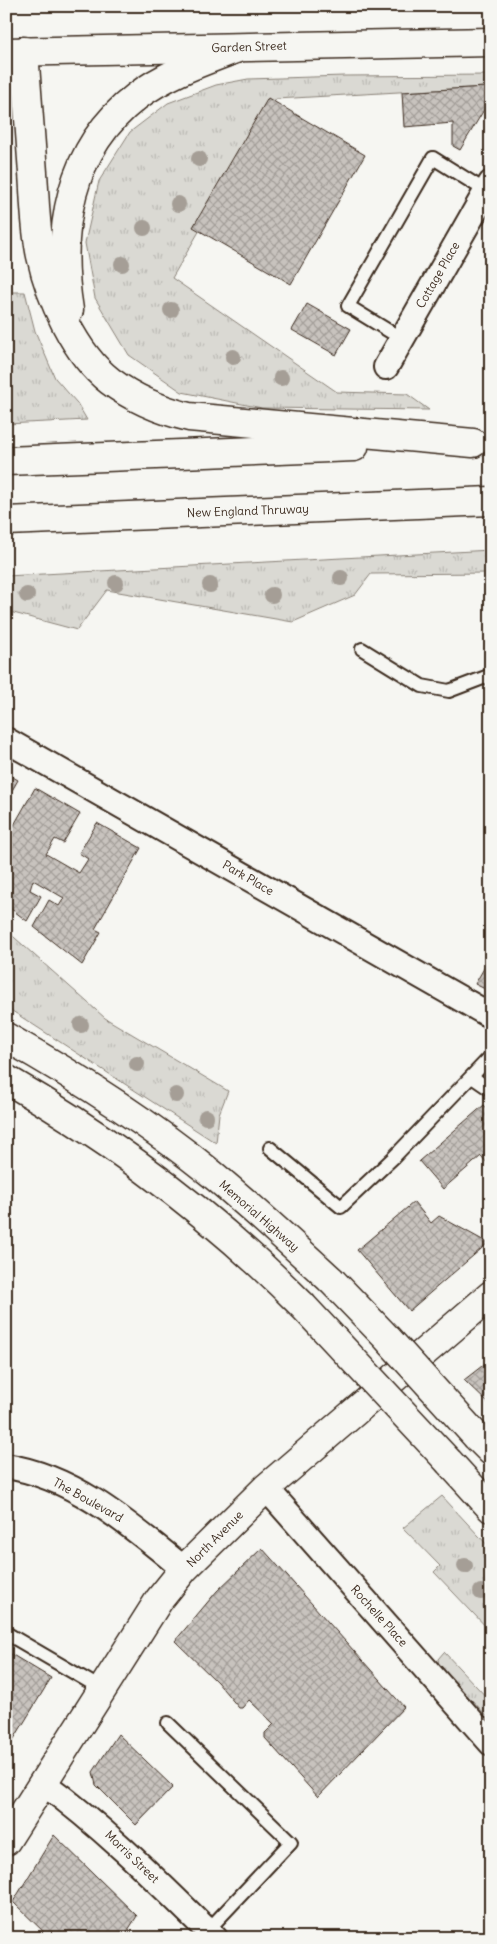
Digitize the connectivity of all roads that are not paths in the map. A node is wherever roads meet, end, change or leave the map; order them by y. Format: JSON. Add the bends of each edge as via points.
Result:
{"nodes":[{"id":1,"x":491,"y":42,"type":"edge"},
{"id":2,"x":238,"y":48,"type":"junction"},
{"id":3,"x":15,"y":52,"type":"edge"},
{"id":4,"x":488,"y":187,"type":"edge"},
{"id":5,"x":402,"y":339,"type":"junction"},
{"id":6,"x":76,"y":341,"type":"junction"},
{"id":7,"x":386,"y":367,"type":"dead end"},
{"id":8,"x":482,"y":442,"type":"edge"},
{"id":9,"x":6,"y":461,"type":"edge"},
{"id":10,"x":491,"y":501,"type":"edge"},
{"id":11,"x":6,"y":522,"type":"edge"},
{"id":12,"x":362,"y":649,"type":"dead end"},
{"id":13,"x":491,"y":676,"type":"edge"},
{"id":14,"x":6,"y":740,"type":"edge"},
{"id":15,"x":491,"y":1016,"type":"edge"},
{"id":16,"x":6,"y":1037,"type":"edge"},
{"id":17,"x":491,"y":1056,"type":"edge"},
{"id":18,"x":472,"y":1076,"type":"junction"},
{"id":19,"x":6,"y":1079,"type":"edge"},
{"id":20,"x":491,"y":1090,"type":"edge"},
{"id":21,"x":270,"y":1148,"type":"dead end"},
{"id":22,"x":491,"y":1295,"type":"edge"},
{"id":23,"x":484,"y":1444,"type":"edge"},
{"id":24,"x":6,"y":1466,"type":"edge"},
{"id":25,"x":266,"y":1488,"type":"junction"},
{"id":26,"x":491,"y":1508,"type":"edge"},
{"id":27,"x":184,"y":1569,"type":"junction"},
{"id":28,"x":6,"y":1633,"type":"edge"},
{"id":29,"x":102,"y":1689,"type":"junction"},
{"id":30,"x":168,"y":1723,"type":"dead end"},
{"id":31,"x":491,"y":1743,"type":"edge"},
{"id":32,"x":43,"y":1783,"type":"junction"},
{"id":33,"x":6,"y":1841,"type":"edge"},
{"id":34,"x":212,"y":1934,"type":"edge"}],
"edges":[{"from":1,"to":2,"type":"main road","name":"Garden Street"},
{"from":2,"to":3,"type":"main road","name":"Garden Street"},
{"from":2,"to":6,"type":"main road","via":[[181,72],[137,96],[101,132],[87,155],[70,200],[66,226],[66,280]]},
{"from":3,"to":6,"type":"main road","via":[[40,254],[54,299]]},
{"from":4,"to":5,"type":"street","name":"Cottage Place"},
{"from":4,"to":5,"type":"lane","via":[[433,158],[348,306]]},
{"from":5,"to":7,"type":"street","name":"Cottage Place"},
{"from":6,"to":8,"type":"main road","via":[[108,379],[144,403],[173,413],[217,421]]},
{"from":8,"to":9,"type":"main road"},
{"from":10,"to":11,"type":"main road","name":"New England Thruway"},
{"from":12,"to":13,"type":"lane","via":[[422,686],[449,691]]},
{"from":14,"to":15,"type":"street","name":"Park Place"},
{"from":16,"to":23,"type":"main road","name":"Memorial Highway","bridge":true,"via":[[93,1090],[210,1173],[331,1280]]},
{"from":17,"to":18,"type":"lane"},
{"from":18,"to":20,"type":"lane"},
{"from":18,"to":21,"type":"lane","via":[[341,1207]]},
{"from":19,"to":26,"type":"main road","bridge":true,"via":[[95,1135],[215,1226],[302,1304]]},
{"from":22,"to":25,"type":"main road","name":"North Avenue"},
{"from":24,"to":27,"type":"street","name":"The Boulevard","via":[[56,1480],[85,1496],[122,1518]]},
{"from":25,"to":27,"type":"main road","name":"North Avenue"},
{"from":25,"to":31,"type":"street","name":"Rochelle Place"},
{"from":27,"to":29,"type":"main road","name":"North Avenue","via":[[159,1600]]},
{"from":28,"to":29,"type":"lane"},
{"from":29,"to":32,"type":"main road","name":"North Avenue"},
{"from":30,"to":34,"type":"lane","via":[[291,1842]]},
{"from":32,"to":33,"type":"main road","name":"North Avenue"},
{"from":32,"to":34,"type":"street","name":"Morris Street","via":[[109,1835]]}]}
